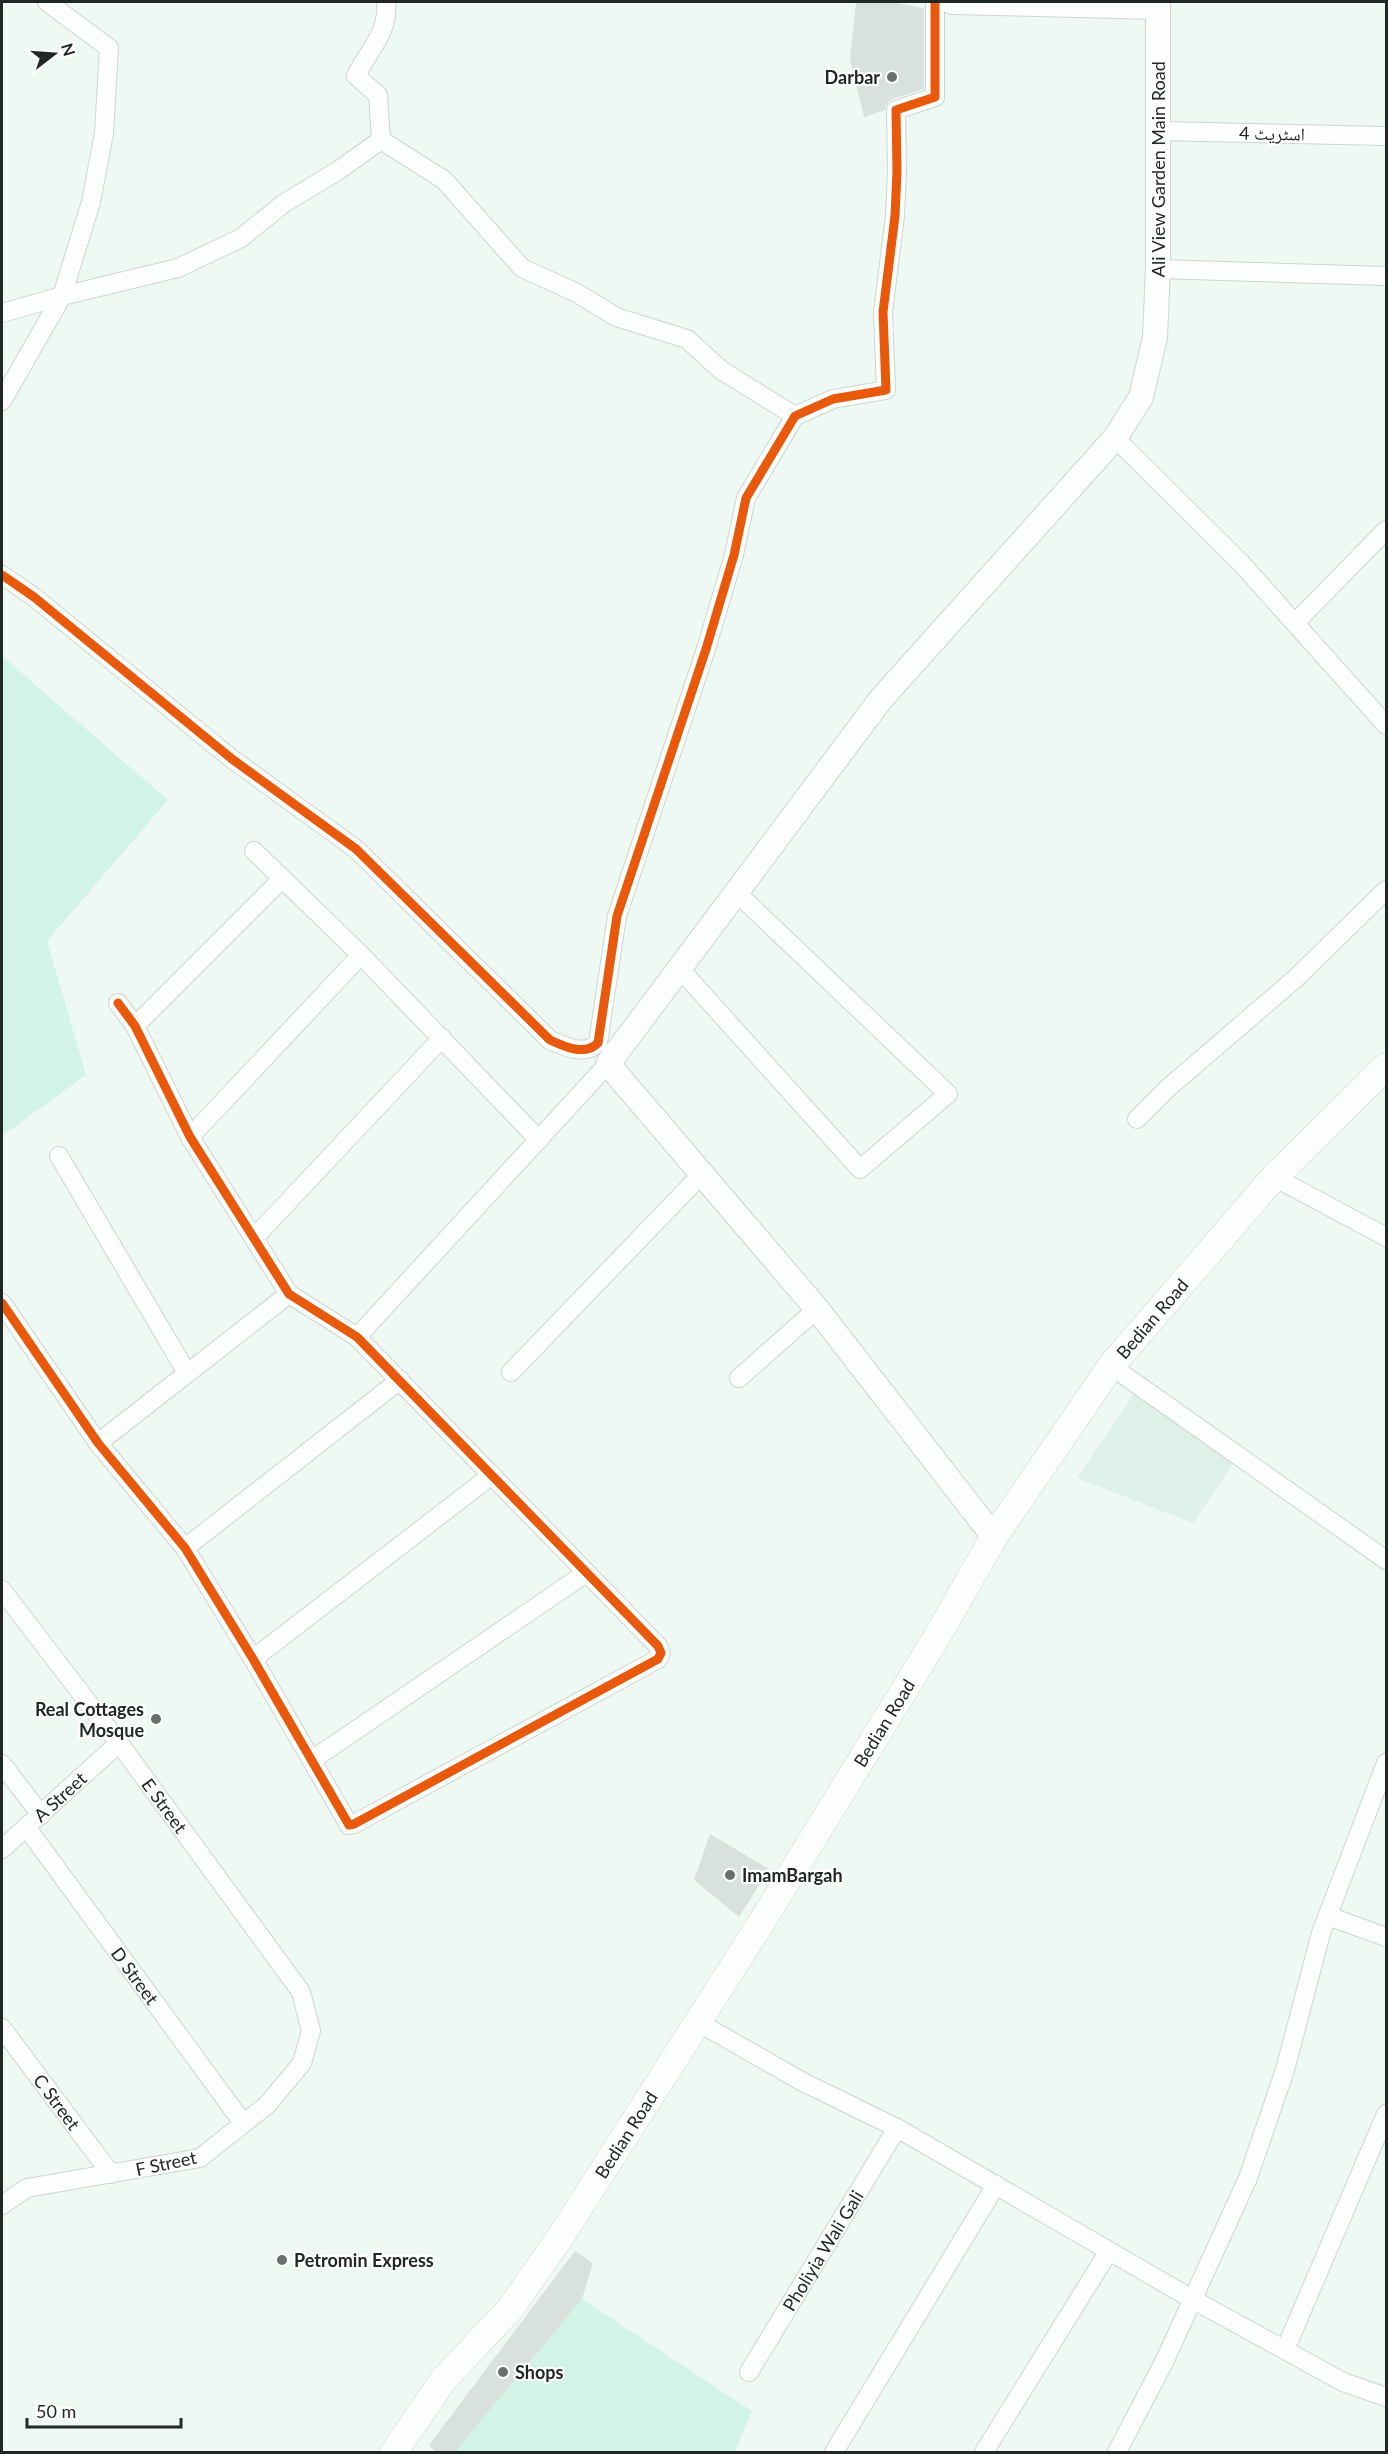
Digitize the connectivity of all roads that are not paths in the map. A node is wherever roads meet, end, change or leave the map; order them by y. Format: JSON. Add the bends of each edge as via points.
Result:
{"nodes":[{"id":1,"x":386,"y":2,"type":"edge"},
{"id":2,"x":934,"y":2,"type":"edge"},
{"id":3,"x":952,"y":2,"type":"edge"},
{"id":4,"x":983,"y":3,"type":"edge"},
{"id":5,"x":56,"y":4,"type":"edge"},
{"id":6,"x":1158,"y":4,"type":"edge"},
{"id":7,"x":1158,"y":131,"type":"junction"},
{"id":8,"x":1386,"y":135,"type":"edge"},
{"id":9,"x":381,"y":140,"type":"junction"},
{"id":10,"x":1158,"y":269,"type":"junction"},
{"id":11,"x":1386,"y":276,"type":"edge"},
{"id":12,"x":62,"y":296,"type":"junction"},
{"id":13,"x":2,"y":313,"type":"edge"},
{"id":14,"x":2,"y":401,"type":"edge"},
{"id":15,"x":795,"y":416,"type":"junction"},
{"id":16,"x":1115,"y":438,"type":"junction"},
{"id":17,"x":1386,"y":530,"type":"edge"},
{"id":18,"x":2,"y":575,"type":"edge"},
{"id":19,"x":1294,"y":623,"type":"junction"},
{"id":20,"x":1386,"y":725,"type":"edge"},
{"id":21,"x":254,"y":851,"type":"dead end"},
{"id":22,"x":282,"y":879,"type":"junction"},
{"id":23,"x":1386,"y":890,"type":"edge"},
{"id":24,"x":737,"y":893,"type":"junction"},
{"id":25,"x":361,"y":955,"type":"junction"},
{"id":26,"x":680,"y":969,"type":"junction"},
{"id":27,"x":117,"y":1003,"type":"dead end"},
{"id":28,"x":135,"y":1026,"type":"junction"},
{"id":29,"x":442,"y":1038,"type":"junction"},
{"id":30,"x":608,"y":1064,"type":"junction"},
{"id":31,"x":1382,"y":1080,"type":"edge"},
{"id":32,"x":1137,"y":1119,"type":"dead end"},
{"id":33,"x":190,"y":1137,"type":"junction"},
{"id":34,"x":539,"y":1140,"type":"junction"},
{"id":35,"x":59,"y":1156,"type":"dead end"},
{"id":36,"x":701,"y":1175,"type":"junction"},
{"id":37,"x":1274,"y":1177,"type":"junction"},
{"id":38,"x":1386,"y":1237,"type":"edge"},
{"id":39,"x":254,"y":1238,"type":"junction"},
{"id":40,"x":289,"y":1294,"type":"junction"},
{"id":41,"x":2,"y":1303,"type":"edge"},
{"id":42,"x":818,"y":1309,"type":"junction"},
{"id":43,"x":357,"y":1336,"type":"junction"},
{"id":44,"x":1111,"y":1366,"type":"junction"},
{"id":45,"x":511,"y":1372,"type":"dead end"},
{"id":46,"x":188,"y":1373,"type":"junction"},
{"id":47,"x":739,"y":1378,"type":"dead end"},
{"id":48,"x":399,"y":1380,"type":"junction"},
{"id":49,"x":98,"y":1443,"type":"junction"},
{"id":50,"x":492,"y":1475,"type":"junction"},
{"id":51,"x":994,"y":1537,"type":"junction"},
{"id":52,"x":185,"y":1548,"type":"junction"},
{"id":53,"x":1386,"y":1560,"type":"edge"},
{"id":54,"x":586,"y":1573,"type":"junction"},
{"id":55,"x":2,"y":1590,"type":"edge"},
{"id":56,"x":253,"y":1659,"type":"junction"},
{"id":57,"x":119,"y":1743,"type":"junction"},
{"id":58,"x":312,"y":1760,"type":"junction"},
{"id":59,"x":1386,"y":1763,"type":"edge"},
{"id":60,"x":2,"y":1764,"type":"edge"},
{"id":61,"x":34,"y":1822,"type":"junction"},
{"id":62,"x":2,"y":1849,"type":"edge"},
{"id":63,"x":1328,"y":1916,"type":"junction"},
{"id":64,"x":1386,"y":1936,"type":"edge"},
{"id":65,"x":696,"y":2021,"type":"junction"},
{"id":66,"x":2,"y":2028,"type":"edge"},
{"id":67,"x":311,"y":2031,"type":"joint"},
{"id":68,"x":1386,"y":2114,"type":"edge"},
{"id":69,"x":243,"y":2123,"type":"junction"},
{"id":70,"x":897,"y":2128,"type":"junction"},
{"id":71,"x":111,"y":2174,"type":"junction"},
{"id":72,"x":996,"y":2185,"type":"junction"},
{"id":73,"x":2,"y":2205,"type":"edge"},
{"id":74,"x":1109,"y":2251,"type":"junction"},
{"id":75,"x":1192,"y":2299,"type":"junction"},
{"id":76,"x":1285,"y":2350,"type":"junction"},
{"id":77,"x":749,"y":2372,"type":"dead end"},
{"id":78,"x":1386,"y":2397,"type":"edge"},
{"id":79,"x":422,"y":2409,"type":"junction"},
{"id":80,"x":374,"y":2452,"type":"edge"},
{"id":81,"x":394,"y":2452,"type":"edge"},
{"id":82,"x":834,"y":2452,"type":"edge"},
{"id":83,"x":984,"y":2452,"type":"edge"},
{"id":84,"x":1117,"y":2452,"type":"edge"}],
"edges":[{"from":1,"to":9,"type":"street","via":[[381,37],[356,76],[378,95]]},
{"from":2,"to":15,"type":"street","via":[[935,98],[896,110],[896,205],[883,312],[886,390],[832,399]]},
{"from":3,"to":4,"type":"street"},
{"from":4,"to":6,"type":"street"},
{"from":5,"to":12,"type":"street","via":[[109,48],[104,133],[91,202]]},
{"from":6,"to":7,"type":"street","name":"Ali View Garden Main Road"},
{"from":7,"to":8,"type":"street","name":"اسٹریٹ 4"},
{"from":7,"to":10,"type":"street","name":"Ali View Garden Main Road"},
{"from":9,"to":12,"type":"street","via":[[283,204],[241,238],[178,268]]},
{"from":9,"to":15,"type":"street","via":[[444,180],[522,268],[577,293],[616,317],[687,339],[722,370]]},
{"from":10,"to":11,"type":"street"},
{"from":10,"to":16,"type":"street","name":"Ali View Garden Main Road","via":[[1155,336],[1141,397]]},
{"from":12,"to":13,"type":"street"},
{"from":12,"to":14,"type":"street"},
{"from":15,"to":18,"type":"street","via":[[746,498],[706,649],[617,916],[598,1043],[584,1050],[550,1040],[356,849],[232,759]]},
{"from":16,"to":19,"type":"street","via":[[1241,563]]},
{"from":16,"to":24,"type":"street","name":"Ali View Garden Main Road","via":[[881,699]]},
{"from":17,"to":19,"type":"street"},
{"from":19,"to":20,"type":"street"},
{"from":21,"to":22,"type":"street"},
{"from":22,"to":25,"type":"street"},
{"from":22,"to":28,"type":"street"},
{"from":23,"to":32,"type":"street","via":[[1296,978]]},
{"from":24,"to":26,"type":"street","name":"Ali View Garden Main Road"},
{"from":24,"to":26,"type":"street","via":[[948,1095],[860,1169]]},
{"from":25,"to":29,"type":"street"},
{"from":25,"to":33,"type":"street"},
{"from":26,"to":30,"type":"street","name":"Ali View Garden Main Road"},
{"from":27,"to":28,"type":"street"},
{"from":28,"to":33,"type":"street"},
{"from":29,"to":34,"type":"street"},
{"from":29,"to":39,"type":"street"},
{"from":30,"to":34,"type":"street"},
{"from":30,"to":36,"type":"street"},
{"from":31,"to":37,"type":"main road","name":"Bedian Road"},
{"from":33,"to":39,"type":"street"},
{"from":34,"to":43,"type":"street"},
{"from":35,"to":46,"type":"street"},
{"from":36,"to":42,"type":"street"},
{"from":36,"to":45,"type":"street"},
{"from":37,"to":38,"type":"street"},
{"from":37,"to":44,"type":"main road","name":"Bedian Road"},
{"from":39,"to":40,"type":"street"},
{"from":40,"to":43,"type":"street"},
{"from":40,"to":46,"type":"street"},
{"from":41,"to":49,"type":"street"},
{"from":42,"to":47,"type":"street"},
{"from":42,"to":51,"type":"street"},
{"from":43,"to":48,"type":"street"},
{"from":44,"to":51,"type":"main road","name":"Bedian Road"},
{"from":44,"to":53,"type":"street"},
{"from":46,"to":49,"type":"street"},
{"from":48,"to":50,"type":"street"},
{"from":48,"to":52,"type":"street"},
{"from":49,"to":52,"type":"street"},
{"from":50,"to":54,"type":"street"},
{"from":50,"to":56,"type":"street"},
{"from":51,"to":65,"type":"main road","name":"Bedian Road","via":[[756,1931]]},
{"from":52,"to":56,"type":"street"},
{"from":54,"to":58,"type":"street"},
{"from":54,"to":58,"type":"street","via":[[658,1646],[658,1659],[354,1824],[346,1823]]},
{"from":55,"to":57,"type":"street","name":"E Street"},
{"from":56,"to":58,"type":"street"},
{"from":57,"to":61,"type":"street","name":"A Street"},
{"from":57,"to":67,"type":"street","name":"E Street","via":[[301,1992]]},
{"from":59,"to":63,"type":"street"},
{"from":60,"to":61,"type":"street","name":"D Street"},
{"from":61,"to":62,"type":"street","name":"A Street"},
{"from":61,"to":69,"type":"street","name":"D Street"},
{"from":63,"to":64,"type":"street"},
{"from":63,"to":75,"type":"street","via":[[1285,2070],[1248,2178]]},
{"from":65,"to":70,"type":"street","via":[[801,2081]]},
{"from":65,"to":79,"type":"main road","name":"Bedian Road","via":[[561,2236],[510,2308],[444,2379]]},
{"from":66,"to":71,"type":"street","name":"C Street"},
{"from":67,"to":69,"type":"street","name":"F Street","via":[[302,2063],[267,2105]]},
{"from":68,"to":76,"type":"street"},
{"from":69,"to":71,"type":"street","name":"F Street","via":[[200,2158]]},
{"from":70,"to":72,"type":"street"},
{"from":70,"to":77,"type":"street","name":"Pholiyia Wali Gali"},
{"from":71,"to":73,"type":"street","name":"F Street","via":[[27,2188]]},
{"from":72,"to":74,"type":"street"},
{"from":72,"to":82,"type":"street"},
{"from":74,"to":75,"type":"street"},
{"from":74,"to":83,"type":"street"},
{"from":75,"to":76,"type":"street"},
{"from":75,"to":84,"type":"street"},
{"from":76,"to":78,"type":"street","via":[[1342,2382]]},
{"from":79,"to":80,"type":"main road","name":"Bedian Road"},
{"from":79,"to":81,"type":"main road","name":"Bedian Road"}]}
